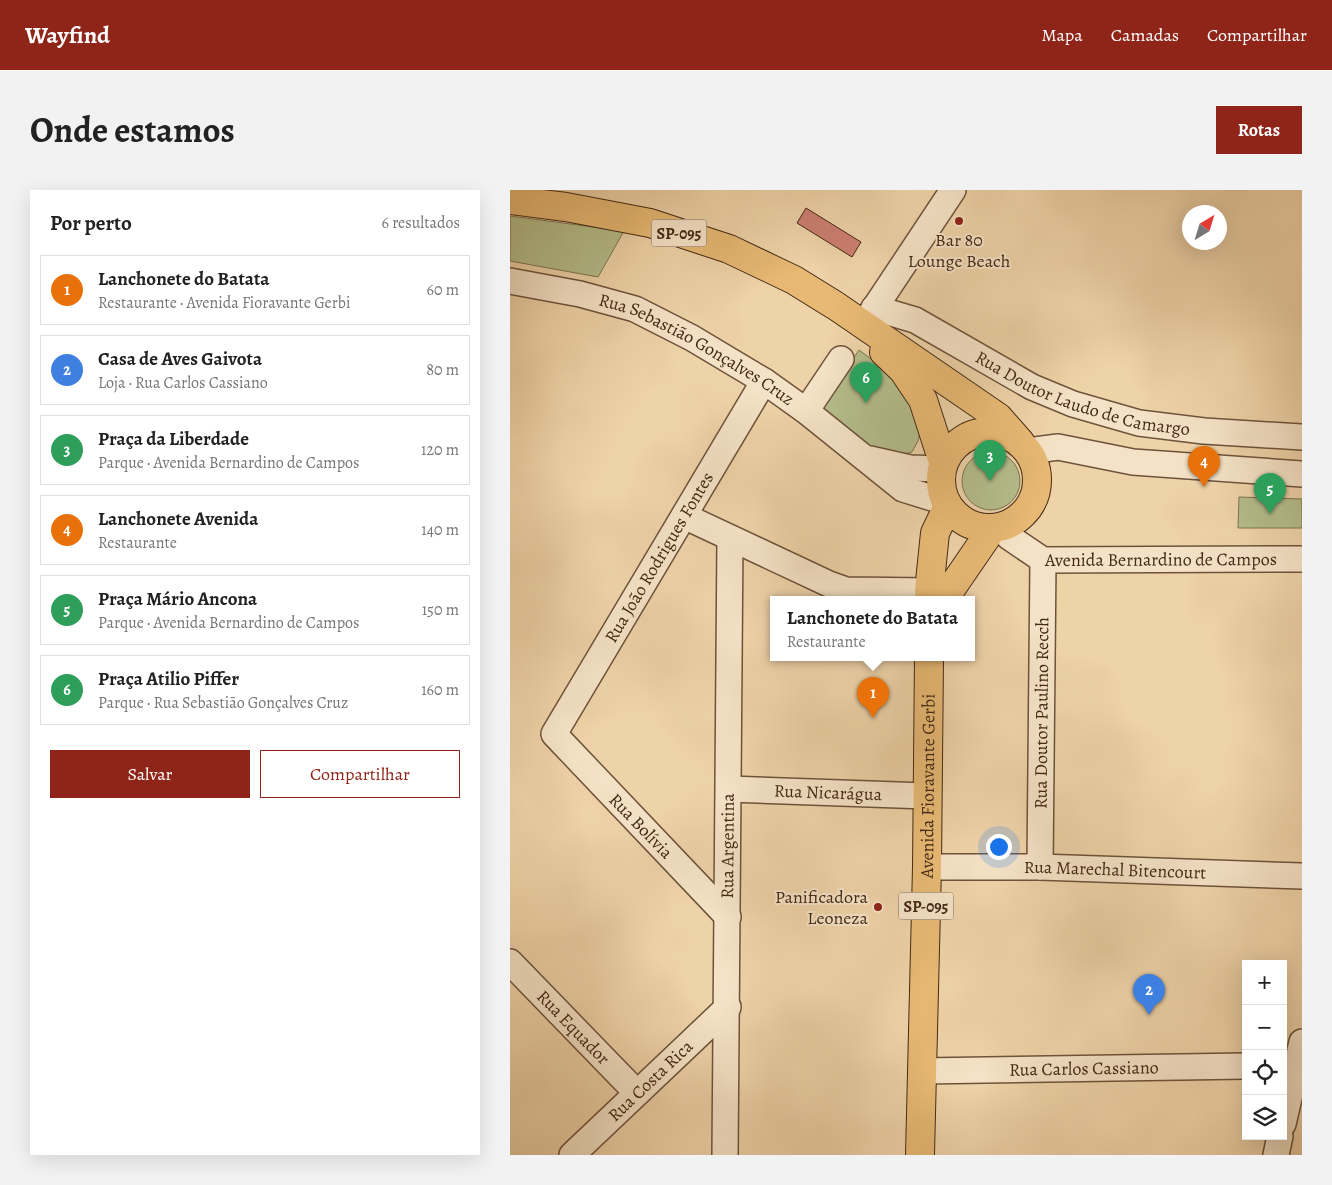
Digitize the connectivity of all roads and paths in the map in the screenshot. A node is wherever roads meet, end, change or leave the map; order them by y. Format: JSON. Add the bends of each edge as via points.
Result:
{"nodes":[{"id":1,"x":953,"y":190,"type":"edge"},
{"id":2,"x":510,"y":200,"type":"edge"},
{"id":3,"x":510,"y":281,"type":"edge"},
{"id":4,"x":866,"y":321,"type":"junction"},
{"id":5,"x":841,"y":359,"type":"dead end"},
{"id":6,"x":764,"y":381,"type":"junction"},
{"id":7,"x":806,"y":411,"type":"junction"},
{"id":8,"x":1302,"y":437,"type":"edge"},
{"id":9,"x":1024,"y":446,"type":"junction"},
{"id":10,"x":865,"y":457,"type":"junction"},
{"id":11,"x":942,"y":466,"type":"junction"},
{"id":12,"x":1302,"y":474,"type":"edge"},
{"id":13,"x":947,"y":504,"type":"junction"},
{"id":14,"x":684,"y":516,"type":"junction"},
{"id":15,"x":996,"y":528,"type":"junction"},
{"id":16,"x":730,"y":538,"type":"junction"},
{"id":17,"x":1302,"y":559,"type":"edge"},
{"id":18,"x":1043,"y":560,"type":"junction"},
{"id":19,"x":934,"y":596,"type":"edge"},
{"id":20,"x":929,"y":661,"type":"edge"},
{"id":21,"x":554,"y":734,"type":"joint"},
{"id":22,"x":729,"y":789,"type":"junction"},
{"id":23,"x":927,"y":796,"type":"junction"},
{"id":24,"x":927,"y":867,"type":"junction"},
{"id":25,"x":1040,"y":867,"type":"junction"},
{"id":26,"x":1302,"y":876,"type":"edge"},
{"id":27,"x":728,"y":917,"type":"junction"},
{"id":28,"x":510,"y":962,"type":"edge"},
{"id":29,"x":728,"y":1007,"type":"junction"},
{"id":30,"x":1294,"y":1057,"type":"edge"},
{"id":31,"x":1242,"y":1066,"type":"edge"},
{"id":32,"x":922,"y":1071,"type":"junction"},
{"id":33,"x":638,"y":1093,"type":"junction"},
{"id":34,"x":1287,"y":1100,"type":"edge"},
{"id":35,"x":1279,"y":1140,"type":"edge"},
{"id":36,"x":572,"y":1155,"type":"edge"},
{"id":37,"x":725,"y":1155,"type":"edge"},
{"id":38,"x":920,"y":1155,"type":"edge"},
{"id":39,"x":1276,"y":1155,"type":"edge"}],
"edges":[{"from":1,"to":4,"type":"street"},
{"from":2,"to":4,"type":"main road","number":"SP-095","via":[[566,207],[659,226],[729,249],[794,280]]},
{"from":3,"to":6,"type":"street","name":"Rua Sebastião Gonçalves Cruz","via":[[636,309]]},
{"from":4,"to":8,"type":"street","name":"Rua Doutor Laudo de Camargo","via":[[915,320],[1032,386],[1073,404],[1139,423]]},
{"from":4,"to":9,"type":"main road","number":"SP-095","via":[[998,417]]},
{"from":4,"to":11,"type":"main road","number":"SP-095","via":[[923,400]]},
{"from":5,"to":7,"type":"street"},
{"from":6,"to":7,"type":"street","name":"Rua Sebastião Gonçalves Cruz"},
{"from":6,"to":14,"type":"street","name":"Rua João Rodrigues Fontes"},
{"from":7,"to":10,"type":"street","name":"Rua Sebastião Gonçalves Cruz"},
{"from":9,"to":11,"type":"main road","via":[[1004,433],[986,431],[968,436],[953,446]]},
{"from":9,"to":12,"type":"street","via":[[1058,447],[1132,462]]},
{"from":9,"to":15,"type":"main road","number":"SP-095","via":[[1038,473],[1035,497],[1022,517]]},
{"from":10,"to":11,"type":"street","via":[[892,465]]},
{"from":10,"to":13,"type":"street","name":"Rua Sebastião Gonçalves Cruz","via":[[903,489]]},
{"from":11,"to":13,"type":"main road","number":"SP-095","via":[[940,486]]},
{"from":13,"to":15,"type":"main road","via":[[960,519],[975,527]]},
{"from":13,"to":19,"type":"main road","via":[[935,533]]},
{"from":14,"to":16,"type":"street"},
{"from":14,"to":21,"type":"street","name":"Rua João Rodrigues Fontes"},
{"from":15,"to":18,"type":"street","name":"Avenida Bernardino de Campos"},
{"from":15,"to":19,"type":"main road","number":"SP-095"},
{"from":16,"to":19,"type":"street","via":[[846,590]]},
{"from":16,"to":22,"type":"street","name":"Rua Argentina"},
{"from":17,"to":18,"type":"street","name":"Avenida Bernardino de Campos"},
{"from":18,"to":25,"type":"street","name":"Rua Doutor Paulino Recch"},
{"from":20,"to":23,"type":"main road","name":"Avenida Fioravante Gerbi","number":"SP-095"},
{"from":21,"to":27,"type":"street","name":"Rua Bolívia"},
{"from":22,"to":23,"type":"street","name":"Rua Nicarágua"},
{"from":22,"to":27,"type":"street","name":"Rua Argentina"},
{"from":23,"to":24,"type":"main road","name":"Avenida Fioravante Gerbi","number":"SP-095"},
{"from":24,"to":25,"type":"street","name":"Rua Marechal Bitencourt"},
{"from":24,"to":32,"type":"main road","name":"Avenida Fioravante Gerbi","number":"SP-095"},
{"from":25,"to":26,"type":"street","name":"Rua Marechal Bitencourt"},
{"from":27,"to":29,"type":"street","name":"Rua Argentina"},
{"from":28,"to":33,"type":"street","name":"Rua Equador"},
{"from":29,"to":33,"type":"street","name":"Rua Costa Rica"},
{"from":29,"to":37,"type":"street","name":"Rua Argentina"},
{"from":30,"to":34,"type":"street"},
{"from":31,"to":32,"type":"street","name":"Rua Carlos Cassiano"},
{"from":32,"to":38,"type":"main road","name":"Avenida Fioravante Gerbi","number":"SP-095"},
{"from":33,"to":36,"type":"street","name":"Rua Costa Rica"},
{"from":35,"to":39,"type":"street"}]}
